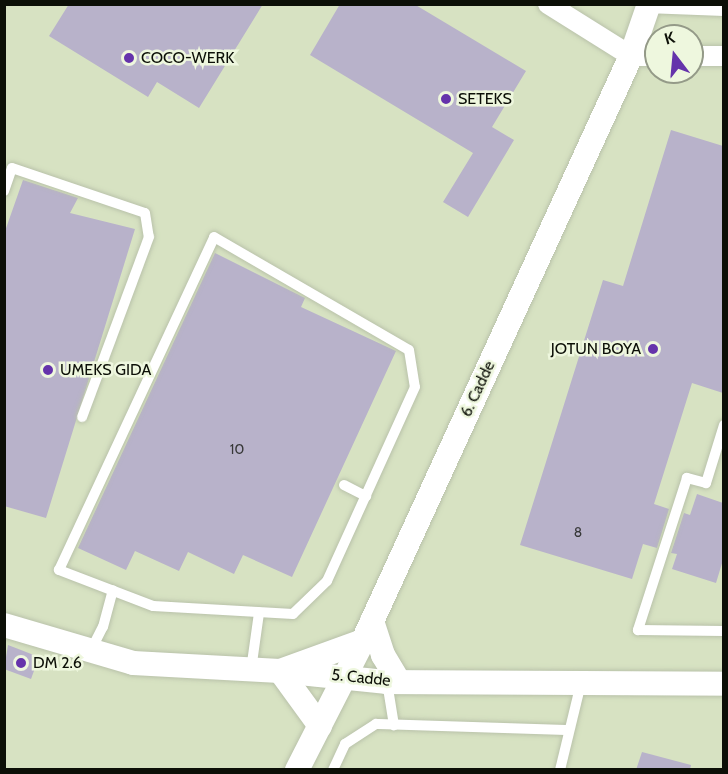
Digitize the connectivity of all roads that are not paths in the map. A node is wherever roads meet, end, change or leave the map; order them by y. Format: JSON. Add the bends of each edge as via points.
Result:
{"nodes":[{"id":1,"x":548,"y":4,"type":"edge"},
{"id":2,"x":646,"y":6,"type":"edge"},
{"id":3,"x":723,"y":11,"type":"edge"},
{"id":4,"x":631,"y":56,"type":"junction"},
{"id":5,"x":644,"y":56,"type":"edge"},
{"id":6,"x":704,"y":56,"type":"edge"},
{"id":7,"x":723,"y":56,"type":"edge"},
{"id":8,"x":4,"y":191,"type":"edge"},
{"id":9,"x":82,"y":417,"type":"dead end"},
{"id":10,"x":723,"y":425,"type":"edge"},
{"id":11,"x":344,"y":485,"type":"dead end"},
{"id":12,"x":366,"y":496,"type":"junction"},
{"id":13,"x":113,"y":590,"type":"junction"},
{"id":14,"x":259,"y":613,"type":"junction"},
{"id":15,"x":4,"y":625,"type":"edge"},
{"id":16,"x":367,"y":631,"type":"junction"},
{"id":17,"x":723,"y":631,"type":"edge"},
{"id":18,"x":90,"y":652,"type":"junction"},
{"id":19,"x":251,"y":670,"type":"junction"},
{"id":20,"x":280,"y":671,"type":"junction"},
{"id":21,"x":346,"y":677,"type":"junction"},
{"id":22,"x":393,"y":682,"type":"junction"},
{"id":23,"x":581,"y":683,"type":"junction"},
{"id":24,"x":723,"y":684,"type":"edge"},
{"id":25,"x":394,"y":724,"type":"junction"},
{"id":26,"x":320,"y":726,"type":"junction"},
{"id":27,"x":569,"y":730,"type":"junction"},
{"id":28,"x":297,"y":770,"type":"edge"},
{"id":29,"x":333,"y":770,"type":"edge"},
{"id":30,"x":560,"y":770,"type":"edge"}],
"edges":[{"from":1,"to":4,"type":"street"},
{"from":2,"to":3,"type":"lane"},
{"from":2,"to":4,"type":"street","name":"6. Cadde"},
{"from":4,"to":5,"type":"street"},
{"from":4,"to":16,"type":"street","name":"6. Cadde"},
{"from":6,"to":7,"type":"street"},
{"from":8,"to":9,"type":"lane","via":[[12,168],[145,213],[149,237]]},
{"from":10,"to":17,"type":"lane","via":[[706,483],[687,478],[638,630]]},
{"from":11,"to":12,"type":"lane"},
{"from":12,"to":13,"type":"lane","via":[[415,387],[409,350],[214,237],[59,570]]},
{"from":12,"to":14,"type":"lane","via":[[327,581],[293,614]]},
{"from":13,"to":14,"type":"lane","via":[[153,606]]},
{"from":13,"to":18,"type":"lane","via":[[103,627]]},
{"from":14,"to":19,"type":"lane"},
{"from":15,"to":18,"type":"street","name":"5. Cadde"},
{"from":16,"to":20,"type":"street"},
{"from":16,"to":21,"type":"street","name":"6. Cadde"},
{"from":16,"to":22,"type":"street","via":[[383,655]]},
{"from":18,"to":19,"type":"street","name":"5. Cadde","via":[[133,663]]},
{"from":19,"to":20,"type":"street","name":"5. Cadde"},
{"from":20,"to":21,"type":"street","name":"5. Cadde"},
{"from":20,"to":26,"type":"street"},
{"from":21,"to":22,"type":"street","name":"5. Cadde"},
{"from":21,"to":26,"type":"street","name":"6. Cadde"},
{"from":22,"to":23,"type":"street","name":"5. Cadde"},
{"from":22,"to":25,"type":"lane"},
{"from":23,"to":24,"type":"street","name":"5. Cadde"},
{"from":23,"to":27,"type":"lane"},
{"from":25,"to":27,"type":"lane"},
{"from":25,"to":29,"type":"lane","via":[[376,724],[345,744]]},
{"from":26,"to":28,"type":"street","name":"6. Cadde"},
{"from":27,"to":30,"type":"lane"}]}
